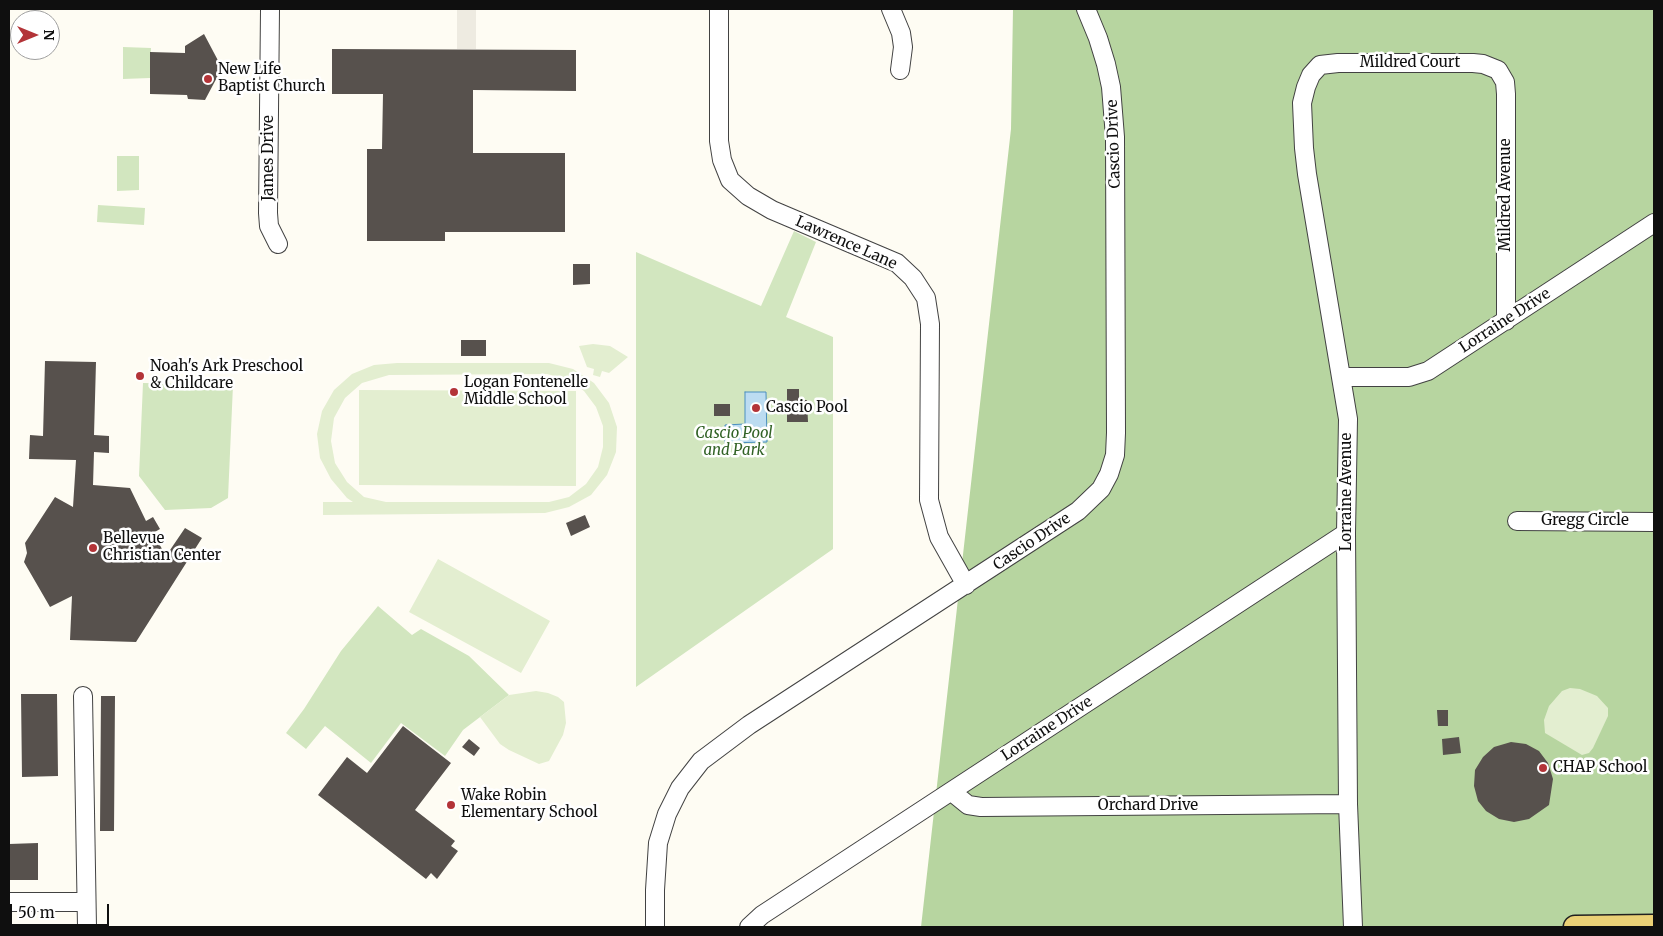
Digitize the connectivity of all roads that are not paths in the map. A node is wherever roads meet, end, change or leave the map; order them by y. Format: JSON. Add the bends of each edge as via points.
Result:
{"nodes":[{"id":1,"x":270,"y":9,"type":"edge"},
{"id":2,"x":719,"y":9,"type":"edge"},
{"id":3,"x":892,"y":9,"type":"edge"},
{"id":4,"x":1086,"y":9,"type":"edge"},
{"id":5,"x":1320,"y":66,"type":"joint"},
{"id":6,"x":900,"y":70,"type":"dead end"},
{"id":7,"x":1498,"y":70,"type":"joint"},
{"id":8,"x":1654,"y":223,"type":"edge"},
{"id":9,"x":278,"y":244,"type":"dead end"},
{"id":10,"x":1506,"y":321,"type":"junction"},
{"id":11,"x":1342,"y":376,"type":"junction"},
{"id":12,"x":1517,"y":521,"type":"dead end"},
{"id":13,"x":1654,"y":522,"type":"edge"},
{"id":14,"x":1346,"y":533,"type":"junction"},
{"id":15,"x":966,"y":585,"type":"junction"},
{"id":16,"x":83,"y":696,"type":"dead end"},
{"id":17,"x":952,"y":792,"type":"junction"},
{"id":18,"x":1348,"y":804,"type":"junction"},
{"id":19,"x":9,"y":902,"type":"edge"},
{"id":20,"x":86,"y":902,"type":"junction"},
{"id":21,"x":1654,"y":926,"type":"edge"},
{"id":22,"x":86,"y":927,"type":"edge"},
{"id":23,"x":655,"y":927,"type":"edge"},
{"id":24,"x":749,"y":927,"type":"edge"},
{"id":25,"x":1353,"y":927,"type":"edge"},
{"id":26,"x":1575,"y":927,"type":"edge"}],
"edges":[{"from":1,"to":9,"type":"street","name":"James Drive","via":[[268,213],[269,226]]},
{"from":2,"to":15,"type":"street","name":"Lawrence Lane","via":[[719,141],[730,180],[748,196],[772,210],[897,263],[913,278],[926,298],[930,324],[929,500],[939,537]]},
{"from":3,"to":6,"type":"street","via":[[903,47]]},
{"from":4,"to":15,"type":"street","name":"Cascio Drive","via":[[1106,64],[1114,119],[1115,455],[1110,474],[1101,489],[1084,506]]},
{"from":5,"to":7,"type":"street","name":"Mildred Court","via":[[1338,63],[1473,63]]},
{"from":5,"to":11,"type":"street","name":"Lorraine Avenue","via":[[1311,75],[1302,103],[1304,148]]},
{"from":7,"to":10,"type":"street","name":"Mildred Avenue","via":[[1505,82],[1506,94]]},
{"from":8,"to":10,"type":"street","name":"Lorraine Drive"},
{"from":10,"to":11,"type":"street","name":"Lorraine Drive","via":[[1428,371],[1409,376]]},
{"from":11,"to":14,"type":"street","name":"Lorraine Avenue","via":[[1348,419]]},
{"from":12,"to":13,"type":"street","name":"Gregg Circle"},
{"from":14,"to":17,"type":"street","name":"Lorraine Drive"},
{"from":14,"to":18,"type":"street","name":"Lorraine Avenue"},
{"from":15,"to":23,"type":"street","name":"Cascio Drive","via":[[750,725],[702,761],[680,788],[658,843]]},
{"from":16,"to":20,"type":"street"},
{"from":17,"to":18,"type":"street","name":"Orchard Drive","via":[[968,805],[981,807]]},
{"from":17,"to":24,"type":"street","name":"Lorraine Drive","via":[[762,915]]},
{"from":18,"to":25,"type":"street","name":"Lorraine Avenue"},
{"from":19,"to":20,"type":"street"},
{"from":20,"to":22,"type":"street"},
{"from":21,"to":26,"type":"main road"}]}
